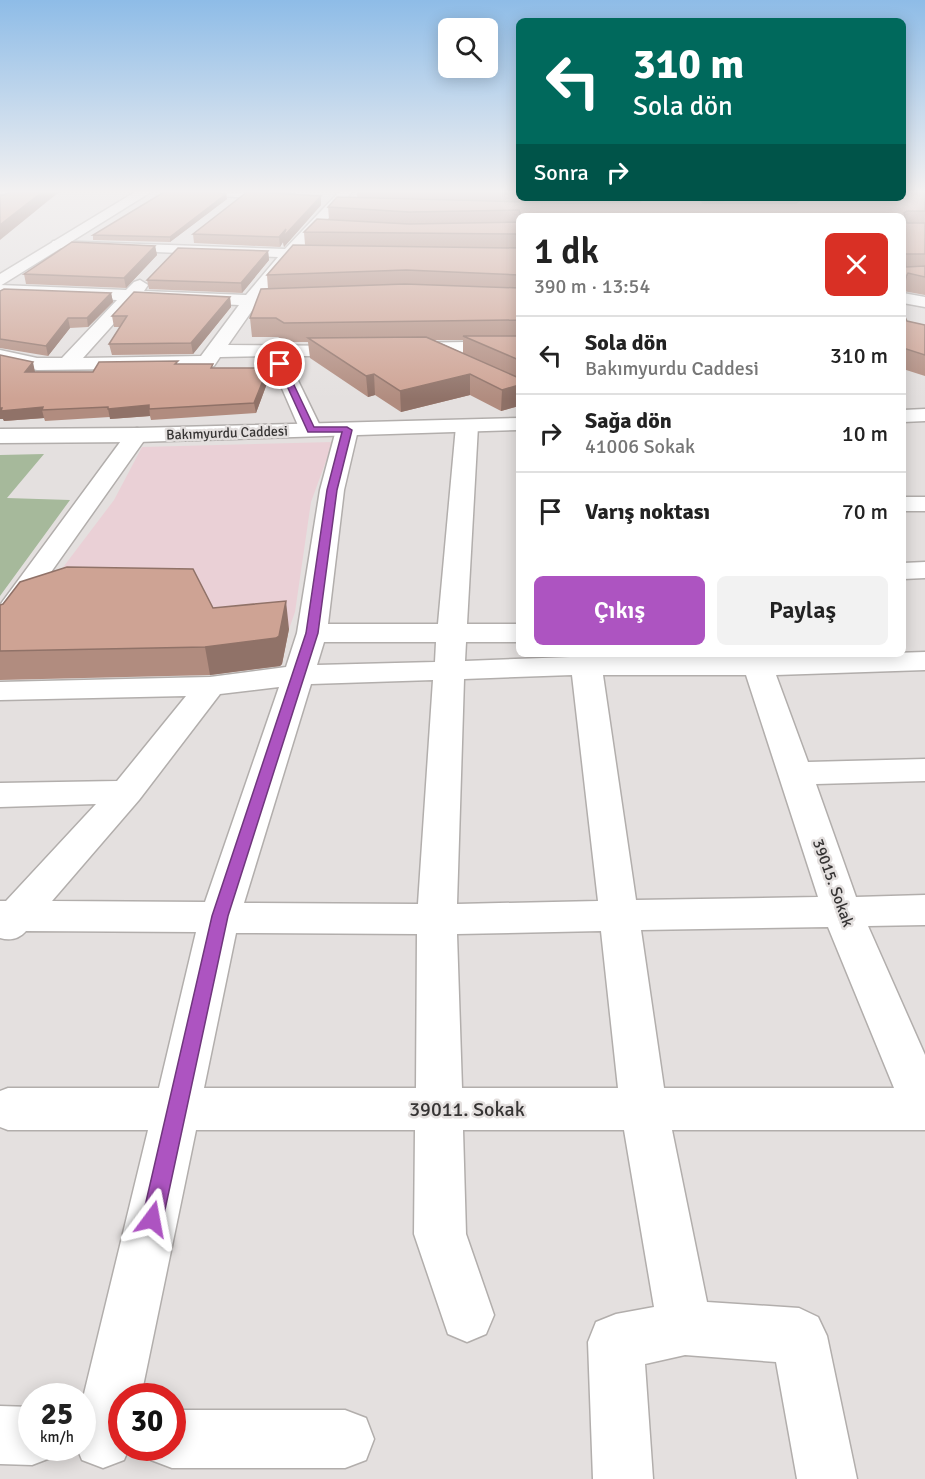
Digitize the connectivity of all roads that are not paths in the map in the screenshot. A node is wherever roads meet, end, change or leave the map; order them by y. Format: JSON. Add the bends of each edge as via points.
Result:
{"nodes":[{"id":1,"x":17,"y":261,"type":"edge"},
{"id":2,"x":29,"y":261,"type":"edge"},
{"id":3,"x":163,"y":261,"type":"edge"},
{"id":4,"x":283,"y":261,"type":"edge"},
{"id":5,"x":0,"y":269,"type":"edge"},
{"id":6,"x":0,"y":281,"type":"edge"},
{"id":7,"x":0,"y":290,"type":"edge"},
{"id":8,"x":130,"y":294,"type":"junction"},
{"id":9,"x":323,"y":297,"type":"edge"},
{"id":10,"x":906,"y":299,"type":"edge"},
{"id":11,"x":251,"y":300,"type":"junction"},
{"id":12,"x":925,"y":302,"type":"edge"},
{"id":13,"x":516,"y":347,"type":"edge"},
{"id":14,"x":392,"y":349,"type":"edge"},
{"id":15,"x":428,"y":349,"type":"junction"},
{"id":16,"x":369,"y":350,"type":"edge"},
{"id":17,"x":275,"y":352,"type":"junction"},
{"id":18,"x":0,"y":356,"type":"edge"},
{"id":19,"x":211,"y":357,"type":"junction"},
{"id":20,"x":67,"y":364,"type":"junction"},
{"id":21,"x":468,"y":368,"type":"edge"},
{"id":22,"x":925,"y":415,"type":"edge"},
{"id":23,"x":906,"y":416,"type":"edge"},
{"id":24,"x":516,"y":424,"type":"edge"},
{"id":25,"x":467,"y":426,"type":"junction"},
{"id":26,"x":329,"y":430,"type":"junction"},
{"id":27,"x":137,"y":435,"type":"junction"},
{"id":28,"x":0,"y":438,"type":"edge"},
{"id":29,"x":906,"y":504,"type":"edge"},
{"id":30,"x":925,"y":504,"type":"edge"},
{"id":31,"x":925,"y":570,"type":"edge"},
{"id":32,"x":906,"y":571,"type":"edge"},
{"id":33,"x":0,"y":624,"type":"edge"},
{"id":34,"x":312,"y":633,"type":"junction"},
{"id":35,"x":452,"y":633,"type":"junction"},
{"id":36,"x":516,"y":633,"type":"edge"},
{"id":37,"x":585,"y":660,"type":"edge"},
{"id":38,"x":756,"y":660,"type":"edge"},
{"id":39,"x":925,"y":661,"type":"edge"},
{"id":40,"x":449,"y":671,"type":"junction"},
{"id":41,"x":299,"y":675,"type":"junction"},
{"id":42,"x":210,"y":686,"type":"junction"},
{"id":43,"x":0,"y":691,"type":"edge"},
{"id":44,"x":925,"y":770,"type":"edge"},
{"id":45,"x":795,"y":773,"type":"junction"},
{"id":46,"x":127,"y":792,"type":"junction"},
{"id":47,"x":0,"y":795,"type":"edge"},
{"id":48,"x":925,"y":910,"type":"edge"},
{"id":49,"x":842,"y":912,"type":"junction"},
{"id":50,"x":619,"y":915,"type":"junction"},
{"id":51,"x":220,"y":916,"type":"junction"},
{"id":52,"x":437,"y":919,"type":"junction"},
{"id":53,"x":5,"y":922,"type":"edge"},
{"id":54,"x":925,"y":1108,"type":"edge"},
{"id":55,"x":8,"y":1109,"type":"dead end"},
{"id":56,"x":177,"y":1109,"type":"junction"},
{"id":57,"x":438,"y":1109,"type":"junction"},
{"id":58,"x":644,"y":1109,"type":"junction"},
{"id":59,"x":467,"y":1315,"type":"dead end"},
{"id":60,"x":685,"y":1328,"type":"junction"},
{"id":61,"x":0,"y":1435,"type":"edge"},
{"id":62,"x":18,"y":1436,"type":"edge"},
{"id":63,"x":102,"y":1439,"type":"edge"},
{"id":64,"x":186,"y":1439,"type":"edge"},
{"id":65,"x":345,"y":1439,"type":"dead end"},
{"id":66,"x":623,"y":1479,"type":"edge"},
{"id":67,"x":827,"y":1479,"type":"edge"}],
"edges":[{"from":1,"to":5,"type":"street"},
{"from":2,"to":6,"type":"street"},
{"from":3,"to":8,"type":"street"},
{"from":4,"to":11,"type":"street"},
{"from":7,"to":8,"type":"street"},
{"from":8,"to":11,"type":"street"},
{"from":8,"to":20,"type":"street"},
{"from":9,"to":11,"type":"street"},
{"from":10,"to":12,"type":"street"},
{"from":11,"to":19,"type":"street"},
{"from":13,"to":15,"type":"street"},
{"from":14,"to":15,"type":"street"},
{"from":15,"to":21,"type":"street"},
{"from":16,"to":17,"type":"street"},
{"from":17,"to":19,"type":"street"},
{"from":17,"to":26,"type":"street"},
{"from":18,"to":20,"type":"street","via":[[37,364]]},
{"from":19,"to":20,"type":"street"},
{"from":22,"to":23,"type":"street"},
{"from":24,"to":25,"type":"street","name":"Bakımyurdu Caddesi"},
{"from":25,"to":26,"type":"street","name":"Bakımyurdu Caddesi"},
{"from":25,"to":35,"type":"street"},
{"from":26,"to":27,"type":"street","name":"Bakımyurdu Caddesi"},
{"from":26,"to":34,"type":"street","via":[[332,490]]},
{"from":27,"to":28,"type":"street","name":"Bakımyurdu Caddesi"},
{"from":27,"to":33,"type":"street"},
{"from":29,"to":30,"type":"street"},
{"from":31,"to":32,"type":"street"},
{"from":34,"to":35,"type":"street"},
{"from":34,"to":41,"type":"street"},
{"from":35,"to":36,"type":"street"},
{"from":35,"to":40,"type":"street"},
{"from":37,"to":38,"type":"street"},
{"from":37,"to":40,"type":"street"},
{"from":37,"to":50,"type":"street"},
{"from":38,"to":39,"type":"street"},
{"from":38,"to":45,"type":"street","name":"39015. Sokak"},
{"from":40,"to":41,"type":"street"},
{"from":40,"to":52,"type":"street"},
{"from":41,"to":42,"type":"street"},
{"from":41,"to":51,"type":"street"},
{"from":42,"to":43,"type":"street"},
{"from":42,"to":46,"type":"street"},
{"from":44,"to":45,"type":"street"},
{"from":45,"to":49,"type":"street","name":"39015. Sokak"},
{"from":46,"to":47,"type":"street"},
{"from":46,"to":53,"type":"street"},
{"from":48,"to":49,"type":"street"},
{"from":49,"to":50,"type":"street"},
{"from":49,"to":54,"type":"street","name":"39015. Sokak"},
{"from":50,"to":52,"type":"street"},
{"from":50,"to":58,"type":"street"},
{"from":51,"to":52,"type":"street"},
{"from":51,"to":53,"type":"street"},
{"from":51,"to":56,"type":"street"},
{"from":52,"to":57,"type":"street"},
{"from":54,"to":58,"type":"street","name":"39011. Sokak"},
{"from":55,"to":56,"type":"street","name":"39011. Sokak"},
{"from":56,"to":57,"type":"street","name":"39011. Sokak"},
{"from":56,"to":63,"type":"street"},
{"from":57,"to":58,"type":"street","name":"39011. Sokak"},
{"from":57,"to":59,"type":"street","via":[[440,1234]]},
{"from":58,"to":60,"type":"street"},
{"from":60,"to":66,"type":"street","via":[[616,1342]]},
{"from":60,"to":67,"type":"street","via":[[799,1336]]},
{"from":61,"to":62,"type":"street"},
{"from":64,"to":65,"type":"street"}]}
